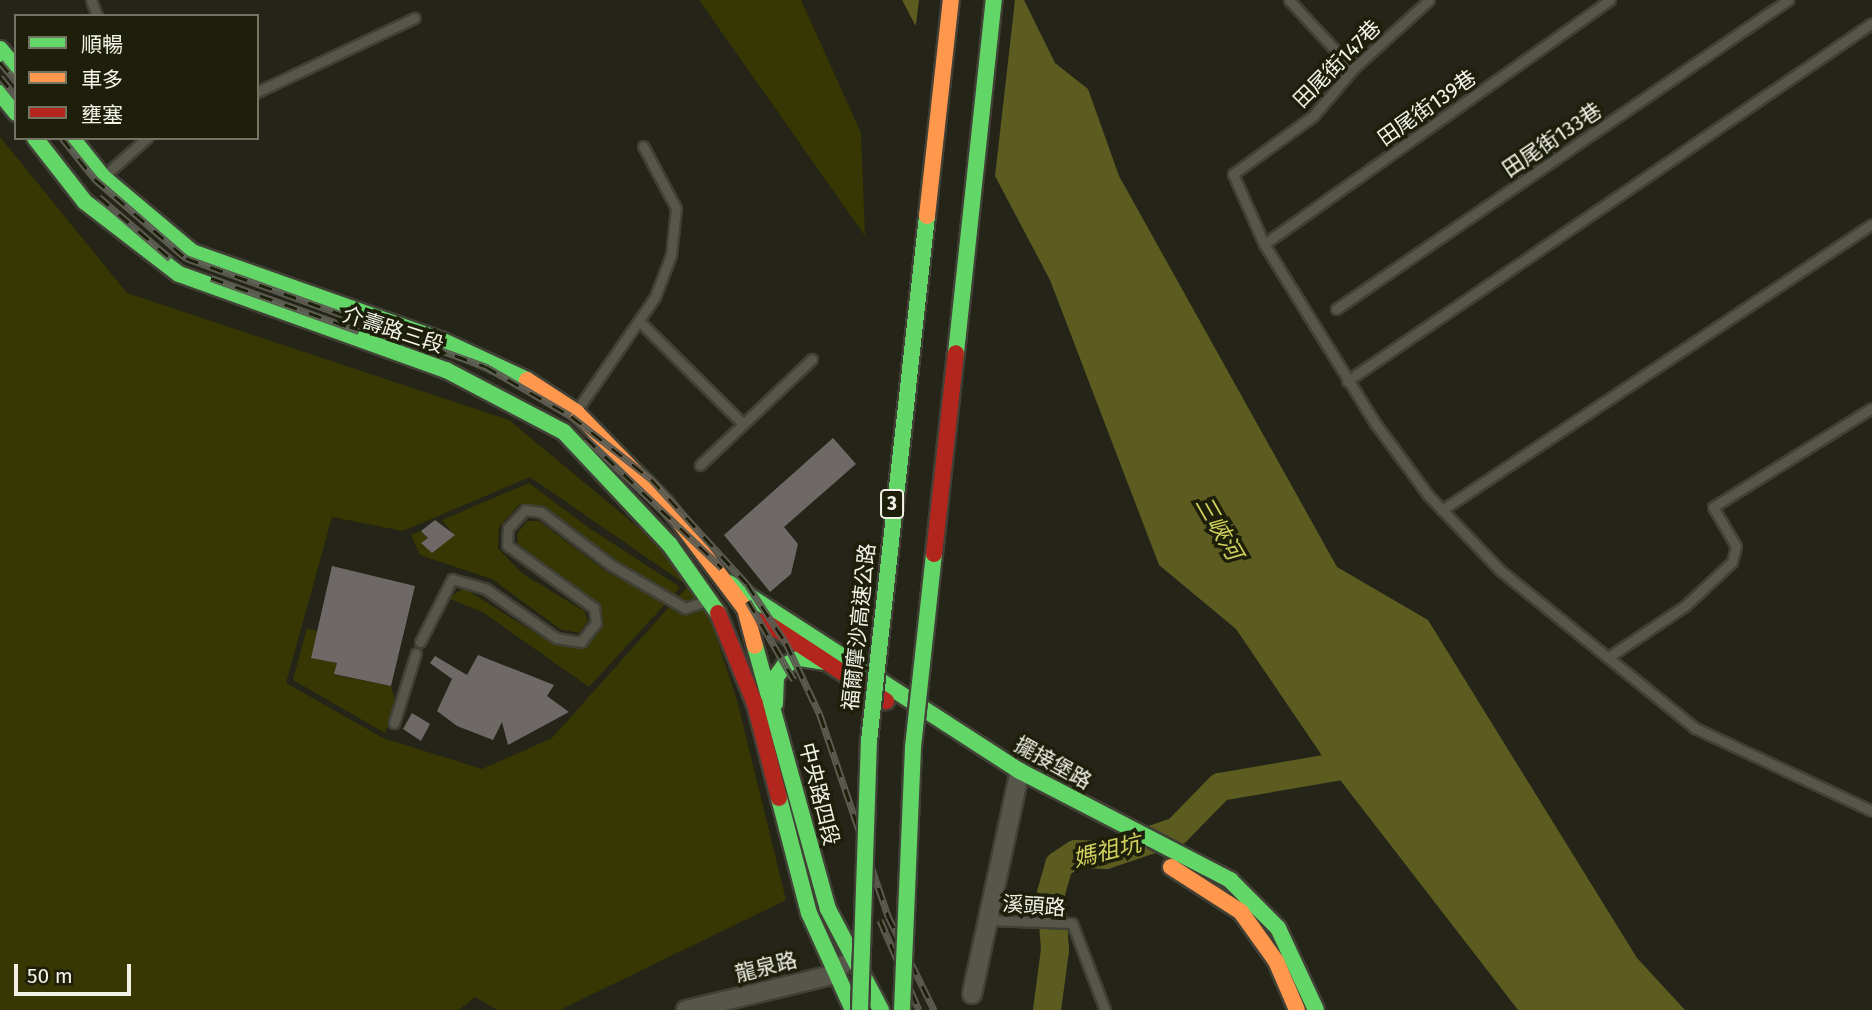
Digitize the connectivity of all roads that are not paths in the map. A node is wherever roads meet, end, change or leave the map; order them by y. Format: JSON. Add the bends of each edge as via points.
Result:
{"nodes":[{"id":1,"x":951,"y":0,"type":"edge"},
{"id":2,"x":994,"y":0,"type":"edge"},
{"id":3,"x":1289,"y":0,"type":"edge"},
{"id":4,"x":1429,"y":0,"type":"edge"},
{"id":5,"x":1610,"y":0,"type":"edge"},
{"id":6,"x":1788,"y":0,"type":"edge"},
{"id":7,"x":414,"y":18,"type":"dead end"},
{"id":8,"x":1872,"y":23,"type":"edge"},
{"id":9,"x":0,"y":49,"type":"edge"},
{"id":10,"x":14,"y":66,"type":"edge"},
{"id":11,"x":1353,"y":69,"type":"junction"},
{"id":12,"x":259,"y":91,"type":"edge"},
{"id":13,"x":0,"y":93,"type":"edge"},
{"id":14,"x":14,"y":110,"type":"edge"},
{"id":15,"x":37,"y":140,"type":"edge"},
{"id":16,"x":73,"y":140,"type":"edge"},
{"id":17,"x":141,"y":140,"type":"edge"},
{"id":18,"x":643,"y":145,"type":"dead end"},
{"id":19,"x":94,"y":189,"type":"junction"},
{"id":20,"x":1872,"y":224,"type":"edge"},
{"id":21,"x":1264,"y":244,"type":"junction"},
{"id":22,"x":1336,"y":309,"type":"dead end"},
{"id":23,"x":639,"y":321,"type":"junction"},
{"id":24,"x":812,"y":359,"type":"dead end"},
{"id":25,"x":1347,"y":381,"type":"junction"},
{"id":26,"x":1872,"y":408,"type":"edge"},
{"id":27,"x":576,"y":412,"type":"junction"},
{"id":28,"x":742,"y":423,"type":"junction"},
{"id":29,"x":700,"y":465,"type":"dead end"},
{"id":30,"x":1442,"y":510,"type":"junction"},
{"id":31,"x":729,"y":583,"type":"junction"},
{"id":32,"x":712,"y":600,"type":"junction"},
{"id":33,"x":745,"y":609,"type":"junction"},
{"id":34,"x":420,"y":642,"type":"dead end"},
{"id":35,"x":416,"y":653,"type":"dead end"},
{"id":36,"x":1610,"y":656,"type":"junction"},
{"id":37,"x":825,"y":662,"type":"junction"},
{"id":38,"x":775,"y":704,"type":"junction"},
{"id":39,"x":394,"y":723,"type":"dead end"},
{"id":40,"x":1018,"y":778,"type":"junction"},
{"id":41,"x":1872,"y":811,"type":"edge"},
{"id":42,"x":989,"y":920,"type":"junction"},
{"id":43,"x":850,"y":958,"type":"junction"},
{"id":44,"x":832,"y":975,"type":"junction"},
{"id":45,"x":972,"y":993,"type":"dead end"},
{"id":46,"x":686,"y":1010,"type":"edge"},
{"id":47,"x":853,"y":1010,"type":"edge"},
{"id":48,"x":860,"y":1010,"type":"edge"},
{"id":49,"x":881,"y":1010,"type":"edge"},
{"id":50,"x":902,"y":1010,"type":"edge"},
{"id":51,"x":1105,"y":1010,"type":"edge"},
{"id":52,"x":1297,"y":1010,"type":"edge"},
{"id":53,"x":1316,"y":1010,"type":"edge"}],
"edges":[{"from":1,"to":48,"type":"main road","name":"福爾摩沙高速公路","number":"3","bridge":true,"via":[[869,741]]},
{"from":2,"to":50,"type":"main road","number":"3","bridge":true,"via":[[914,733]]},
{"from":3,"to":11,"type":"lane"},
{"from":4,"to":11,"type":"lane","name":"田尾街147巷"},
{"from":5,"to":21,"type":"lane","name":"田尾街139巷"},
{"from":6,"to":22,"type":"lane","name":"田尾街133巷"},
{"from":7,"to":12,"type":"lane"},
{"from":8,"to":25,"type":"lane"},
{"from":9,"to":10,"type":"main road"},
{"from":11,"to":21,"type":"lane","name":"田尾街147巷","via":[[1313,116],[1233,174]]},
{"from":13,"to":14,"type":"main road"},
{"from":15,"to":19,"type":"main road","name":"介壽路三段"},
{"from":16,"to":19,"type":"main road","name":"介壽路三段"},
{"from":17,"to":19,"type":"lane"},
{"from":18,"to":23,"type":"lane","via":[[676,208],[671,254]]},
{"from":19,"to":27,"type":"main road","name":"介壽路三段","via":[[192,252],[441,340],[517,374]]},
{"from":19,"to":32,"type":"main road","name":"介壽路三段","via":[[179,275],[446,370],[564,432],[670,545]]},
{"from":20,"to":30,"type":"lane"},
{"from":21,"to":25,"type":"lane"},
{"from":23,"to":27,"type":"lane"},
{"from":23,"to":28,"type":"lane"},
{"from":24,"to":28,"type":"lane"},
{"from":25,"to":30,"type":"lane"},
{"from":26,"to":36,"type":"lane","via":[[1713,507],[1736,546],[1732,562],[1685,606]]},
{"from":27,"to":31,"type":"main road","name":"介壽路三段","via":[[666,504]]},
{"from":28,"to":29,"type":"lane"},
{"from":30,"to":36,"type":"lane","via":[[1501,571]]},
{"from":31,"to":32,"type":"lane"},
{"from":31,"to":33,"type":"main road","name":"中央路四段"},
{"from":31,"to":40,"type":"main road","name":"擺接堡路"},
{"from":32,"to":33,"type":"main road","name":"擺接堡路"},
{"from":32,"to":34,"type":"lane","via":[[685,608],[611,565],[541,512],[525,510],[508,528],[507,545],[594,608],[596,623],[581,642],[556,638],[486,589],[452,579]]},
{"from":32,"to":44,"type":"main road","name":"中央路四段","via":[[755,704],[808,913]]},
{"from":33,"to":37,"type":"main road","name":"擺接堡路"},
{"from":33,"to":38,"type":"main road","name":"中央路四段"},
{"from":35,"to":39,"type":"lane"},
{"from":36,"to":41,"type":"lane","via":[[1695,728]]},
{"from":37,"to":38,"type":"main road","via":[[800,658],[784,666],[776,677]]},
{"from":37,"to":40,"type":"main road","name":"擺接堡路"},
{"from":38,"to":43,"type":"main road","name":"中央路四段","via":[[828,909]]},
{"from":40,"to":42,"type":"street"},
{"from":40,"to":52,"type":"main road","name":"擺接堡路","via":[[1055,808],[1196,880],[1261,934]]},
{"from":40,"to":53,"type":"main road","name":"擺接堡路","via":[[1060,792],[1211,869],[1255,900],[1278,928]]},
{"from":42,"to":45,"type":"street"},
{"from":42,"to":51,"type":"lane","name":"溪頭路","via":[[1072,923]]},
{"from":43,"to":44,"type":"street","name":"龍泉路"},
{"from":43,"to":49,"type":"main road","name":"中央路四段"},
{"from":44,"to":46,"type":"street","name":"龍泉路"},
{"from":44,"to":47,"type":"main road","name":"中央路四段"}]}
